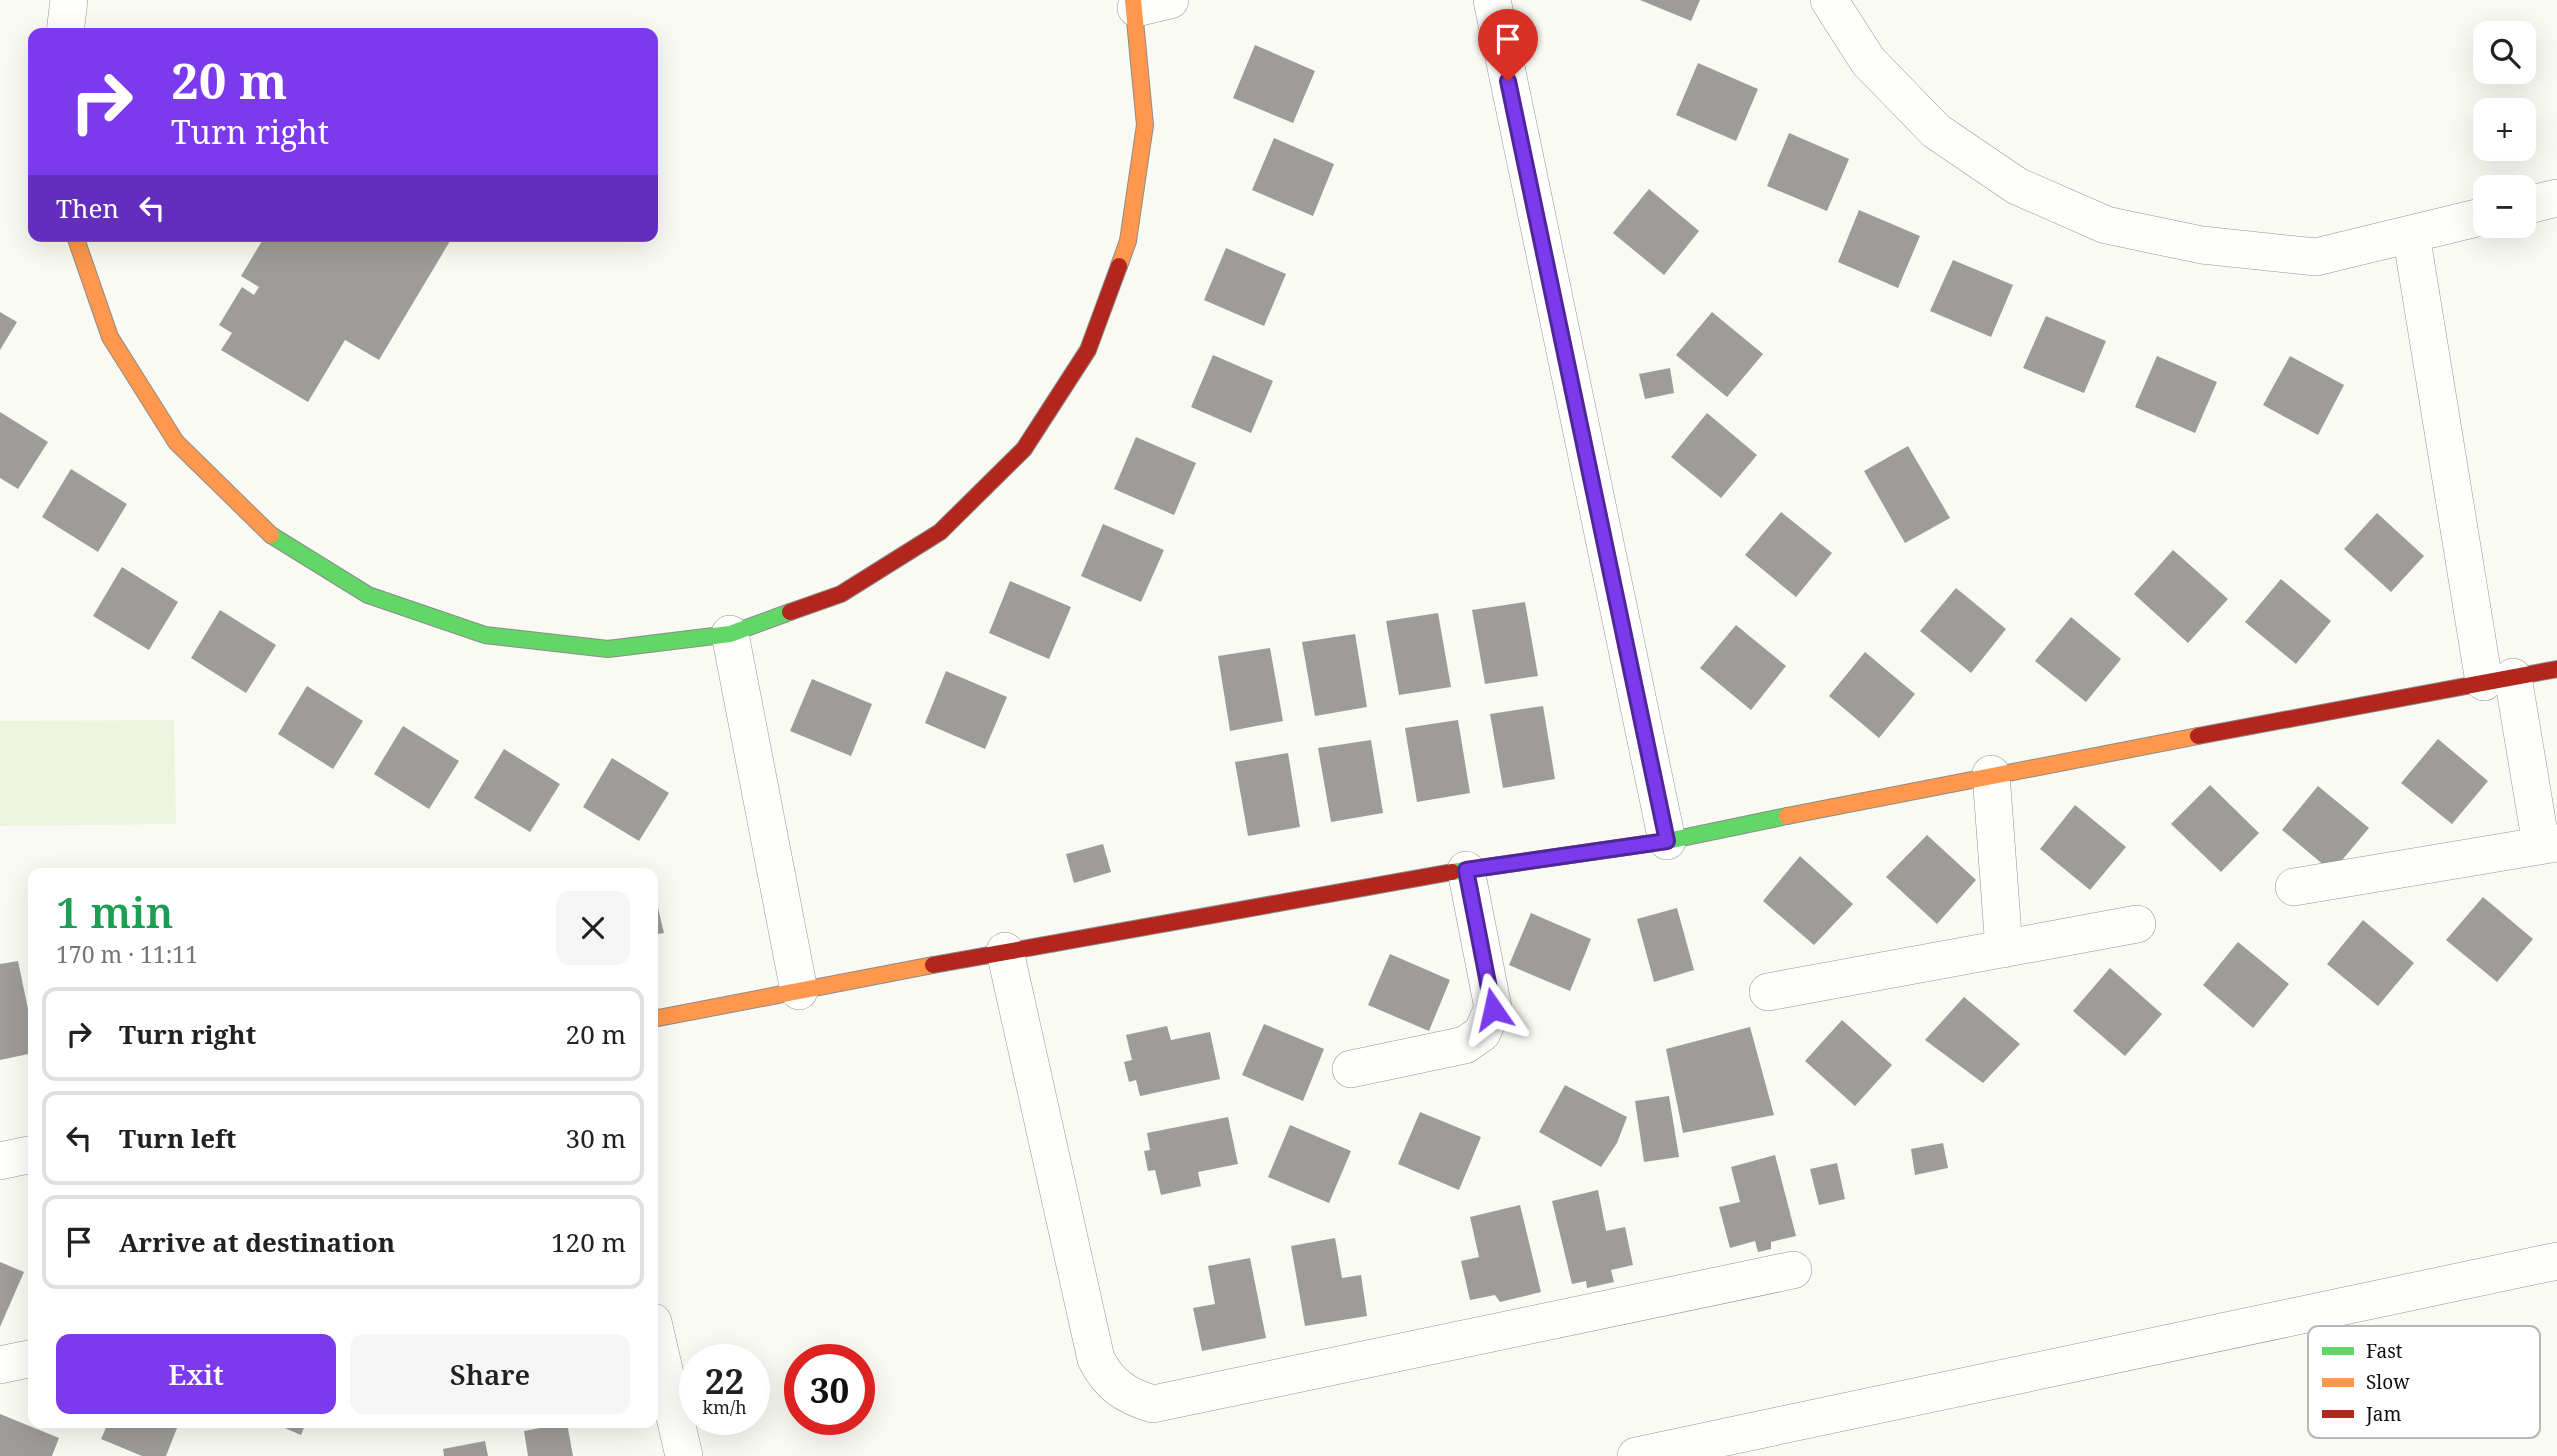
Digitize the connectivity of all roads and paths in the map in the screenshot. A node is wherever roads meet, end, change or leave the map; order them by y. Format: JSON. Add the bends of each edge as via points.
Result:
{"nodes":[{"id":1,"x":69,"y":0,"type":"edge"},
{"id":2,"x":1492,"y":0,"type":"edge"},
{"id":3,"x":1829,"y":0,"type":"edge"},
{"id":4,"x":1146,"y":3,"type":"edge"},
{"id":5,"x":66,"y":28,"type":"edge"},
{"id":6,"x":2557,"y":198,"type":"edge"},
{"id":7,"x":2536,"y":203,"type":"edge"},
{"id":8,"x":2473,"y":219,"type":"edge"},
{"id":9,"x":2412,"y":234,"type":"junction"},
{"id":10,"x":77,"y":242,"type":"edge"},
{"id":11,"x":730,"y":634,"type":"junction"},
{"id":12,"x":2557,"y":669,"type":"edge"},
{"id":13,"x":2498,"y":679,"type":"junction"},
{"id":14,"x":1991,"y":774,"type":"junction"},
{"id":15,"x":1667,"y":841,"type":"junction"},
{"id":16,"x":2549,"y":844,"type":"edge"},
{"id":17,"x":1466,"y":870,"type":"junction"},
{"id":18,"x":2294,"y":887,"type":"dead end"},
{"id":19,"x":2137,"y":924,"type":"dead end"},
{"id":20,"x":2004,"y":949,"type":"junction"},
{"id":21,"x":1005,"y":951,"type":"junction"},
{"id":22,"x":799,"y":991,"type":"junction"},
{"id":23,"x":1768,"y":992,"type":"dead end"},
{"id":24,"x":658,"y":1018,"type":"edge"},
{"id":25,"x":1351,"y":1069,"type":"dead end"},
{"id":26,"x":28,"y":1155,"type":"edge"},
{"id":27,"x":0,"y":1161,"type":"edge"},
{"id":28,"x":2557,"y":1261,"type":"edge"},
{"id":29,"x":1793,"y":1270,"type":"dead end"},
{"id":30,"x":658,"y":1344,"type":"edge"},
{"id":31,"x":28,"y":1358,"type":"edge"},
{"id":32,"x":0,"y":1365,"type":"edge"},
{"id":33,"x":684,"y":1456,"type":"edge"},
{"id":34,"x":1636,"y":1456,"type":"edge"}],
"edges":[{"from":1,"to":5,"type":"street"},
{"from":2,"to":15,"type":"street"},
{"from":3,"to":9,"type":"street","via":[[1868,61],[1936,131],[2017,186],[2106,225],[2202,245],[2316,257]]},
{"from":4,"to":11,"type":"street","via":[[1145,125],[1128,241],[1088,351],[1024,449],[940,532],[841,594]]},
{"from":6,"to":7,"type":"street"},
{"from":8,"to":9,"type":"street"},
{"from":9,"to":13,"type":"street"},
{"from":10,"to":11,"type":"street","via":[[110,337],[176,442],[263,530],[368,595],[485,635],[608,649]]},
{"from":11,"to":22,"type":"street"},
{"from":12,"to":13,"type":"street"},
{"from":13,"to":14,"type":"street"},
{"from":13,"to":16,"type":"street"},
{"from":14,"to":15,"type":"street"},
{"from":14,"to":20,"type":"street"},
{"from":15,"to":17,"type":"street"},
{"from":16,"to":18,"type":"street"},
{"from":17,"to":21,"type":"street"},
{"from":17,"to":25,"type":"street","via":[[1493,1009],[1482,1033],[1465,1045]]},
{"from":19,"to":20,"type":"street"},
{"from":20,"to":23,"type":"street"},
{"from":21,"to":22,"type":"street"},
{"from":21,"to":29,"type":"street","via":[[1096,1359],[1104,1376],[1133,1398],[1153,1404]]},
{"from":22,"to":24,"type":"street"},
{"from":26,"to":27,"type":"street"},
{"from":28,"to":34,"type":"street"},
{"from":30,"to":33,"type":"street"},
{"from":31,"to":32,"type":"street"}]}
